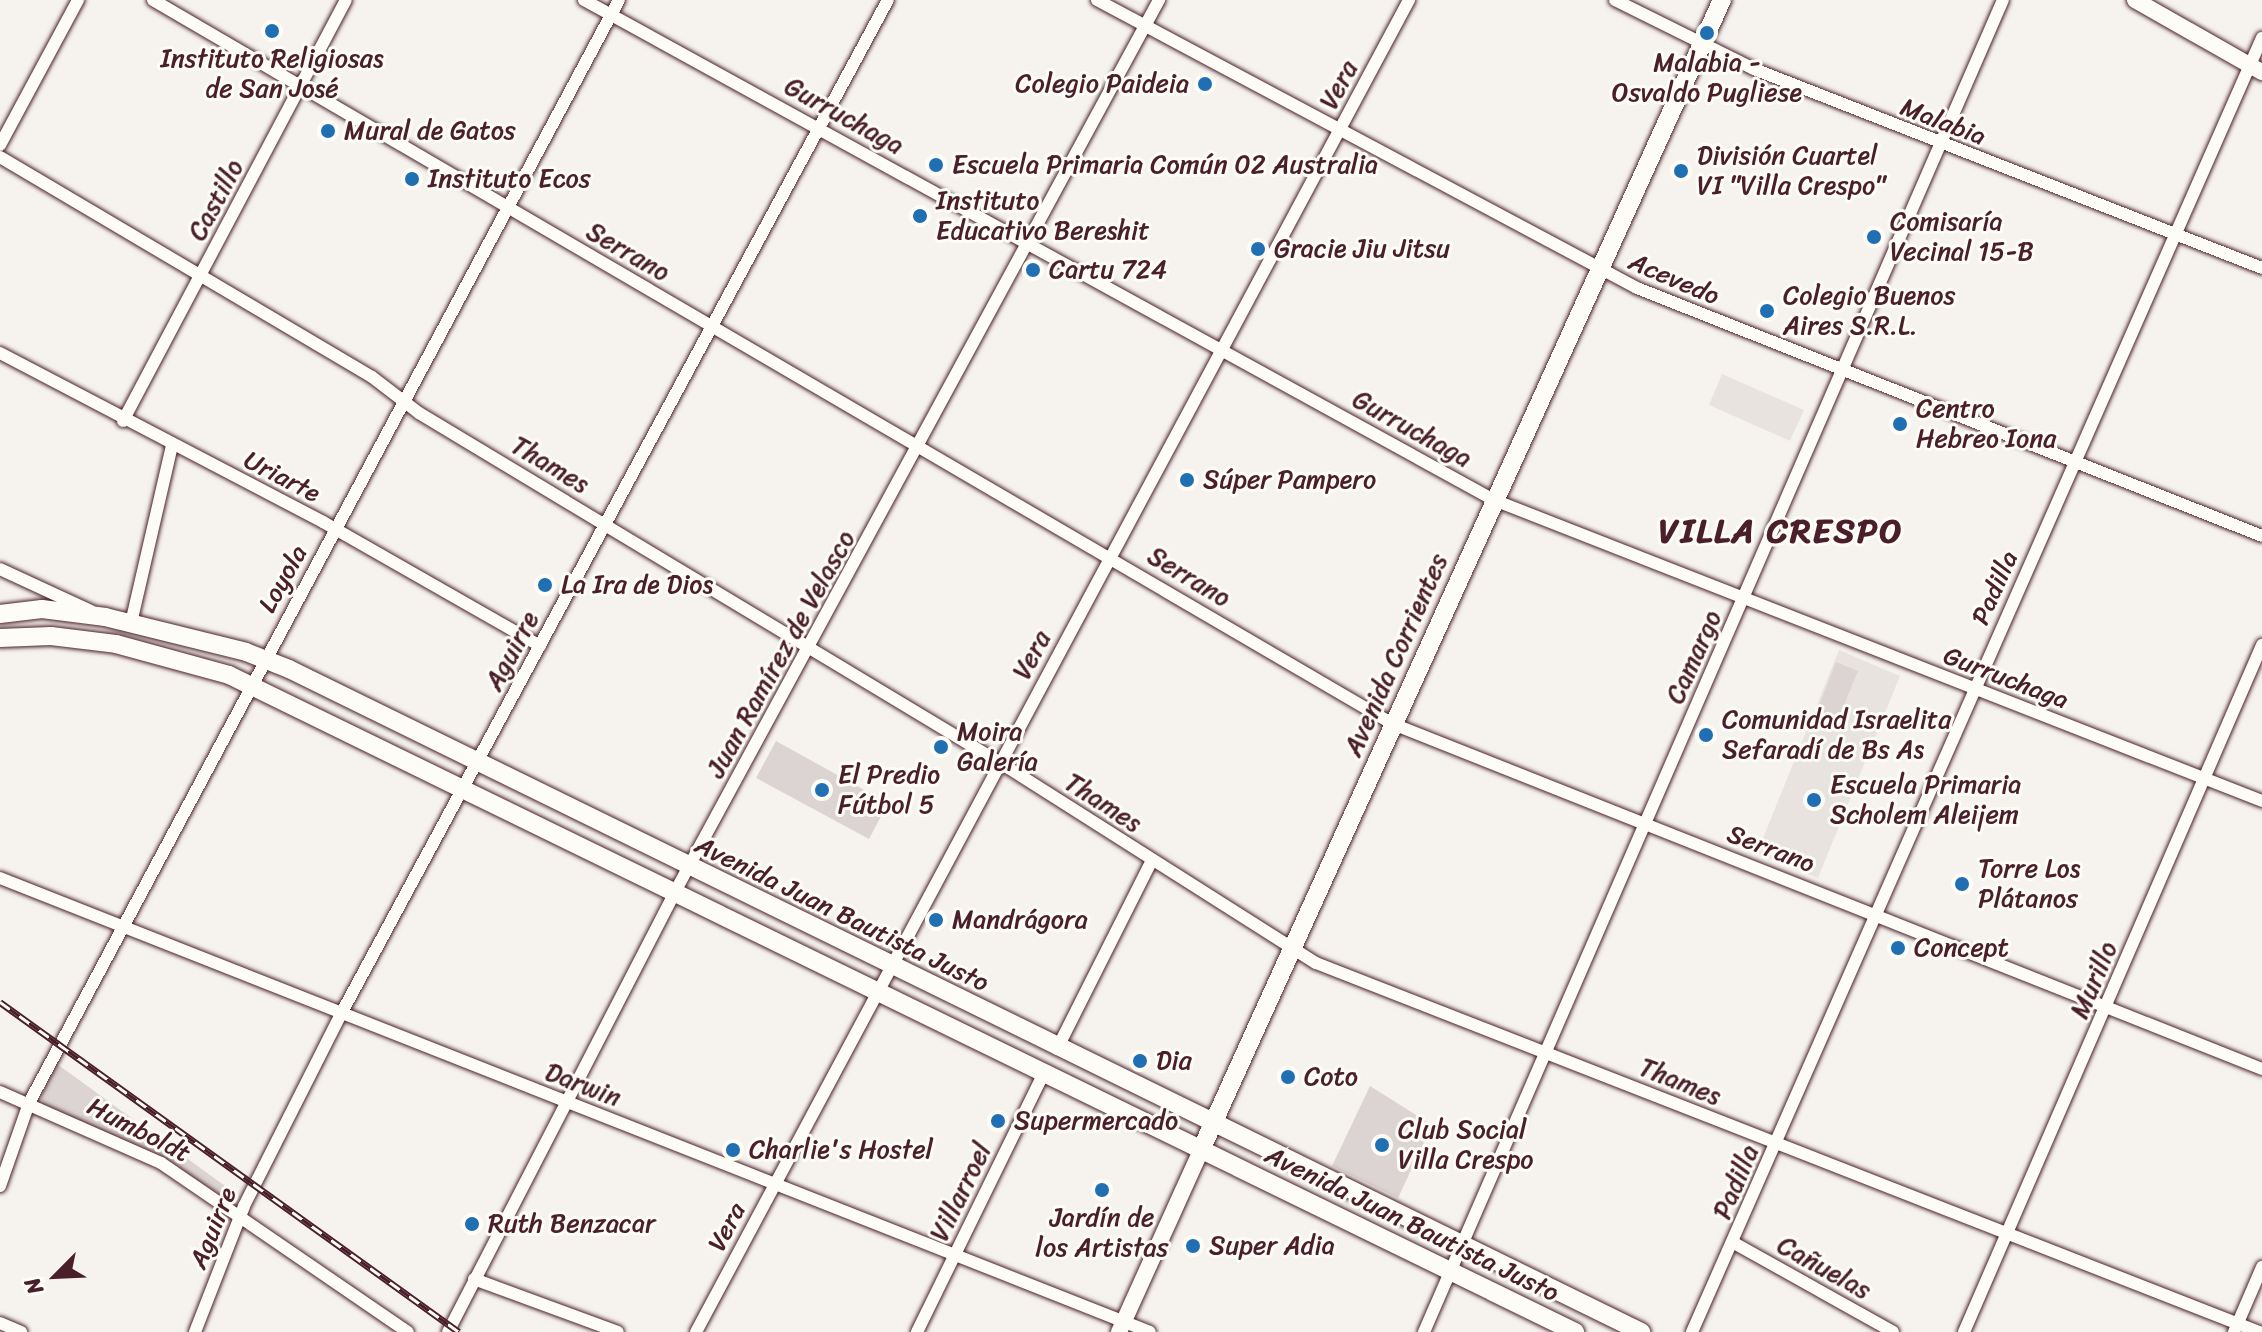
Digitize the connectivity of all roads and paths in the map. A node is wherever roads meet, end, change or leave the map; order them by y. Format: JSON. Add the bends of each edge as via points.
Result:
{"nodes":[{"id":1,"x":78,"y":0,"type":"edge"},
{"id":2,"x":153,"y":0,"type":"edge"},
{"id":3,"x":346,"y":0,"type":"edge"},
{"id":4,"x":584,"y":0,"type":"edge"},
{"id":5,"x":619,"y":0,"type":"edge"},
{"id":6,"x":888,"y":0,"type":"edge"},
{"id":7,"x":1097,"y":0,"type":"edge"},
{"id":8,"x":1159,"y":0,"type":"edge"},
{"id":9,"x":1409,"y":0,"type":"edge"},
{"id":10,"x":1615,"y":0,"type":"edge"},
{"id":11,"x":1722,"y":0,"type":"edge"},
{"id":12,"x":2003,"y":0,"type":"edge"},
{"id":13,"x":2135,"y":0,"type":"edge"},
{"id":14,"x":611,"y":15,"type":"junction"},
{"id":15,"x":1145,"y":25,"type":"junction"},
{"id":16,"x":2262,"y":38,"type":"edge"},
{"id":17,"x":1701,"y":46,"type":"junction"},
{"id":18,"x":2255,"y":68,"type":"edge"},
{"id":19,"x":301,"y":86,"type":"junction"},
{"id":20,"x":818,"y":126,"type":"junction"},
{"id":21,"x":1339,"y":132,"type":"junction"},
{"id":22,"x":0,"y":145,"type":"edge"},
{"id":23,"x":1939,"y":145,"type":"junction"},
{"id":24,"x":0,"y":157,"type":"edge"},
{"id":25,"x":508,"y":209,"type":"junction"},
{"id":26,"x":2173,"y":232,"type":"junction"},
{"id":27,"x":1027,"y":243,"type":"junction"},
{"id":28,"x":2262,"y":268,"type":"edge"},
{"id":29,"x":1599,"y":270,"type":"junction"},
{"id":30,"x":200,"y":277,"type":"junction"},
{"id":31,"x":713,"y":326,"type":"junction"},
{"id":32,"x":1224,"y":349,"type":"junction"},
{"id":33,"x":0,"y":353,"type":"edge"},
{"id":34,"x":1842,"y":372,"type":"junction"},
{"id":35,"x":403,"y":401,"type":"junction"},
{"id":36,"x":123,"y":421,"type":"junction"},
{"id":37,"x":919,"y":444,"type":"junction"},
{"id":38,"x":172,"y":446,"type":"junction"},
{"id":39,"x":2073,"y":462,"type":"junction"},
{"id":40,"x":1494,"y":500,"type":"junction"},
{"id":41,"x":606,"y":524,"type":"junction"},
{"id":42,"x":334,"y":532,"type":"junction"},
{"id":43,"x":2262,"y":536,"type":"edge"},
{"id":44,"x":1111,"y":556,"type":"junction"},
{"id":45,"x":0,"y":569,"type":"edge"},
{"id":46,"x":1743,"y":599,"type":"junction"},
{"id":47,"x":0,"y":614,"type":"edge"},
{"id":48,"x":105,"y":617,"type":"junction"},
{"id":49,"x":131,"y":623,"type":"junction"},
{"id":50,"x":1,"y":639,"type":"edge"},
{"id":51,"x":2262,"y":645,"type":"edge"},
{"id":52,"x":540,"y":646,"type":"junction"},
{"id":53,"x":811,"y":648,"type":"junction"},
{"id":54,"x":264,"y":658,"type":"junction"},
{"id":55,"x":249,"y":685,"type":"junction"},
{"id":56,"x":1974,"y":689,"type":"junction"},
{"id":57,"x":1393,"y":724,"type":"junction"},
{"id":58,"x":999,"y":762,"type":"junction"},
{"id":59,"x":478,"y":764,"type":"junction"},
{"id":60,"x":2204,"y":779,"type":"junction"},
{"id":61,"x":464,"y":790,"type":"junction"},
{"id":62,"x":2262,"y":801,"type":"edge"},
{"id":63,"x":1645,"y":824,"type":"junction"},
{"id":64,"x":1152,"y":860,"type":"junction"},
{"id":65,"x":689,"y":867,"type":"junction"},
{"id":66,"x":0,"y":878,"type":"edge"},
{"id":67,"x":676,"y":890,"type":"junction"},
{"id":68,"x":1874,"y":914,"type":"junction"},
{"id":69,"x":122,"y":925,"type":"junction"},
{"id":70,"x":1293,"y":948,"type":"junction"},
{"id":71,"x":891,"y":968,"type":"junction"},
{"id":72,"x":878,"y":992,"type":"junction"},
{"id":73,"x":2107,"y":1006,"type":"junction"},
{"id":74,"x":341,"y":1014,"type":"junction"},
{"id":75,"x":1057,"y":1049,"type":"junction"},
{"id":76,"x":1547,"y":1052,"type":"junction"},
{"id":77,"x":2262,"y":1069,"type":"edge"},
{"id":78,"x":1045,"y":1071,"type":"junction"},
{"id":79,"x":0,"y":1092,"type":"edge"},
{"id":80,"x":565,"y":1101,"type":"junction"},
{"id":81,"x":29,"y":1103,"type":"junction"},
{"id":82,"x":1215,"y":1122,"type":"junction"},
{"id":83,"x":1776,"y":1145,"type":"junction"},
{"id":84,"x":1201,"y":1150,"type":"junction"},
{"id":85,"x":776,"y":1184,"type":"junction"},
{"id":86,"x":0,"y":1186,"type":"edge"},
{"id":87,"x":239,"y":1217,"type":"junction"},
{"id":88,"x":2006,"y":1234,"type":"junction"},
{"id":89,"x":1734,"y":1243,"type":"junction"},
{"id":90,"x":1464,"y":1245,"type":"junction"},
{"id":91,"x":955,"y":1253,"type":"junction"},
{"id":92,"x":2262,"y":1267,"type":"edge"},
{"id":93,"x":1452,"y":1270,"type":"junction"},
{"id":94,"x":474,"y":1279,"type":"junction"},
{"id":95,"x":0,"y":1323,"type":"edge"},
{"id":96,"x":1121,"y":1326,"type":"edge"},
{"id":97,"x":2236,"y":1328,"type":"edge"},
{"id":98,"x":21,"y":1332,"type":"edge"},
{"id":99,"x":195,"y":1332,"type":"edge"},
{"id":100,"x":408,"y":1332,"type":"edge"},
{"id":101,"x":448,"y":1332,"type":"edge"},
{"id":102,"x":618,"y":1332,"type":"edge"},
{"id":103,"x":696,"y":1332,"type":"edge"},
{"id":104,"x":917,"y":1332,"type":"edge"},
{"id":105,"x":1150,"y":1332,"type":"edge"},
{"id":106,"x":1424,"y":1332,"type":"edge"},
{"id":107,"x":1575,"y":1332,"type":"edge"},
{"id":108,"x":1641,"y":1332,"type":"edge"},
{"id":109,"x":1692,"y":1332,"type":"edge"},
{"id":110,"x":1893,"y":1332,"type":"edge"},
{"id":111,"x":1964,"y":1332,"type":"edge"},
{"id":112,"x":2259,"y":1332,"type":"edge"}],
"edges":[{"from":1,"to":22,"type":"street"},
{"from":2,"to":19,"type":"street","name":"Serrano"},
{"from":3,"to":19,"type":"street","name":"Castillo"},
{"from":4,"to":14,"type":"street","name":"Gurruchaga"},
{"from":5,"to":14,"type":"street","name":"Loyola"},
{"from":6,"to":20,"type":"street","name":"Aguirre"},
{"from":7,"to":15,"type":"street","name":"Acevedo"},
{"from":8,"to":15,"type":"street","name":"Juan Ramírez de Velasco"},
{"from":9,"to":21,"type":"street","name":"Vera"},
{"from":10,"to":17,"type":"street","name":"Malabia"},
{"from":11,"to":17,"type":"main road","name":"Avenida Corrientes"},
{"from":12,"to":23,"type":"street","name":"Camargo"},
{"from":13,"to":18,"type":"main road"},
{"from":14,"to":20,"type":"street","name":"Gurruchaga"},
{"from":14,"to":25,"type":"street","name":"Loyola"},
{"from":15,"to":21,"type":"street","name":"Acevedo"},
{"from":15,"to":27,"type":"street","name":"Juan Ramírez de Velasco"},
{"from":16,"to":18,"type":"street","name":"Padilla"},
{"from":17,"to":23,"type":"street","name":"Malabia"},
{"from":17,"to":29,"type":"main road","name":"Avenida Corrientes"},
{"from":18,"to":26,"type":"street","name":"Padilla"},
{"from":19,"to":25,"type":"street","name":"Serrano"},
{"from":19,"to":30,"type":"street","name":"Castillo"},
{"from":20,"to":27,"type":"street","name":"Gurruchaga"},
{"from":20,"to":31,"type":"street","name":"Aguirre"},
{"from":21,"to":29,"type":"street","name":"Acevedo"},
{"from":21,"to":32,"type":"street","name":"Vera"},
{"from":23,"to":26,"type":"street","name":"Malabia"},
{"from":23,"to":34,"type":"street","name":"Camargo"},
{"from":24,"to":30,"type":"street","name":"Thames"},
{"from":25,"to":31,"type":"street","name":"Serrano"},
{"from":25,"to":35,"type":"street","name":"Loyola"},
{"from":26,"to":28,"type":"street","name":"Malabia"},
{"from":26,"to":39,"type":"street","name":"Padilla"},
{"from":27,"to":32,"type":"street","name":"Gurruchaga"},
{"from":27,"to":37,"type":"street","name":"Juan Ramírez de Velasco"},
{"from":29,"to":34,"type":"street","name":"Acevedo"},
{"from":29,"to":40,"type":"main road","name":"Avenida Corrientes"},
{"from":30,"to":35,"type":"street","name":"Thames","via":[[372,377]]},
{"from":30,"to":36,"type":"street","name":"Castillo"},
{"from":31,"to":37,"type":"street","name":"Serrano"},
{"from":31,"to":41,"type":"street","name":"Aguirre"},
{"from":32,"to":40,"type":"street","name":"Gurruchaga"},
{"from":32,"to":44,"type":"street","name":"Vera"},
{"from":33,"to":36,"type":"street","name":"Uriarte"},
{"from":34,"to":39,"type":"street","name":"Acevedo"},
{"from":34,"to":46,"type":"street","name":"Camargo"},
{"from":35,"to":41,"type":"street","name":"Thames"},
{"from":35,"to":42,"type":"street","name":"Loyola"},
{"from":36,"to":38,"type":"street","name":"Uriarte"},
{"from":37,"to":44,"type":"street","name":"Serrano"},
{"from":37,"to":53,"type":"street","name":"Juan Ramírez de Velasco"},
{"from":38,"to":42,"type":"street","name":"Uriarte"},
{"from":38,"to":49,"type":"street"},
{"from":39,"to":43,"type":"street","name":"Acevedo"},
{"from":39,"to":56,"type":"street","name":"Padilla"},
{"from":40,"to":46,"type":"street","name":"Gurruchaga"},
{"from":40,"to":57,"type":"main road","name":"Avenida Corrientes"},
{"from":41,"to":52,"type":"street","name":"Aguirre"},
{"from":41,"to":53,"type":"street","name":"Thames"},
{"from":42,"to":52,"type":"street","name":"Uriarte"},
{"from":42,"to":54,"type":"street","name":"Loyola"},
{"from":44,"to":57,"type":"street","name":"Serrano"},
{"from":44,"to":58,"type":"street","name":"Vera"},
{"from":45,"to":48,"type":"street"},
{"from":46,"to":56,"type":"street","name":"Gurruchaga"},
{"from":46,"to":63,"type":"street","name":"Camargo"},
{"from":47,"to":48,"type":"main road","name":"Avenida Juan Bautista Justo","via":[[42,609]]},
{"from":48,"to":49,"type":"main road","name":"Avenida Juan Bautista Justo"},
{"from":49,"to":54,"type":"main road","name":"Avenida Juan Bautista Justo"},
{"from":50,"to":55,"type":"main road","name":"Avenida Juan Bautista Justo","via":[[51,636],[116,644]]},
{"from":51,"to":60,"type":"street","name":"Murillo"},
{"from":52,"to":59,"type":"street","name":"Aguirre"},
{"from":53,"to":58,"type":"street","name":"Thames"},
{"from":53,"to":65,"type":"street","name":"Juan Ramírez de Velasco"},
{"from":54,"to":55,"type":"street","name":"Loyola"},
{"from":54,"to":59,"type":"main road","name":"Avenida Juan Bautista Justo"},
{"from":55,"to":61,"type":"main road","name":"Avenida Juan Bautista Justo"},
{"from":55,"to":69,"type":"street","name":"Loyola"},
{"from":56,"to":60,"type":"street","name":"Gurruchaga"},
{"from":56,"to":68,"type":"street","name":"Padilla"},
{"from":57,"to":63,"type":"street","name":"Serrano"},
{"from":57,"to":70,"type":"main road","name":"Avenida Corrientes"},
{"from":58,"to":64,"type":"street","name":"Thames"},
{"from":58,"to":71,"type":"street","name":"Vera"},
{"from":59,"to":61,"type":"street","name":"Aguirre"},
{"from":59,"to":65,"type":"main road","name":"Avenida Juan Bautista Justo"},
{"from":60,"to":62,"type":"street","name":"Gurruchaga"},
{"from":60,"to":73,"type":"street","name":"Murillo"},
{"from":61,"to":67,"type":"main road","name":"Avenida Juan Bautista Justo"},
{"from":61,"to":74,"type":"street","name":"Aguirre"},
{"from":63,"to":68,"type":"street","name":"Serrano"},
{"from":63,"to":76,"type":"street","name":"Camargo"},
{"from":64,"to":70,"type":"street","name":"Thames"},
{"from":64,"to":75,"type":"street"},
{"from":65,"to":67,"type":"street","name":"Juan Ramírez de Velasco"},
{"from":65,"to":71,"type":"main road","name":"Avenida Juan Bautista Justo"},
{"from":66,"to":69,"type":"street","name":"Darwin"},
{"from":67,"to":72,"type":"main road","name":"Avenida Juan Bautista Justo"},
{"from":67,"to":80,"type":"street","name":"Juan Ramírez de Velasco"},
{"from":68,"to":73,"type":"street","name":"Serrano"},
{"from":68,"to":83,"type":"street","name":"Padilla"},
{"from":69,"to":74,"type":"street","name":"Darwin"},
{"from":69,"to":81,"type":"street","name":"Loyola"},
{"from":70,"to":76,"type":"street","name":"Thames","via":[[1316,963]]},
{"from":70,"to":82,"type":"main road","name":"Avenida Corrientes"},
{"from":71,"to":72,"type":"street","name":"Vera"},
{"from":71,"to":75,"type":"main road","name":"Avenida Juan Bautista Justo"},
{"from":72,"to":78,"type":"main road","name":"Avenida Juan Bautista Justo"},
{"from":72,"to":85,"type":"street","name":"Vera"},
{"from":73,"to":77,"type":"street","name":"Serrano"},
{"from":73,"to":88,"type":"street","name":"Murillo"},
{"from":74,"to":80,"type":"street","name":"Darwin"},
{"from":74,"to":87,"type":"street","name":"Aguirre"},
{"from":75,"to":82,"type":"main road","name":"Avenida Juan Bautista Justo"},
{"from":76,"to":83,"type":"street","name":"Thames"},
{"from":76,"to":90,"type":"street","name":"Camargo"},
{"from":78,"to":84,"type":"main road","name":"Avenida Juan Bautista Justo"},
{"from":78,"to":91,"type":"street","name":"Villarroel"},
{"from":79,"to":81,"type":"street","name":"Humboldt"},
{"from":80,"to":85,"type":"street","name":"Darwin"},
{"from":80,"to":94,"type":"street","name":"Juan Ramírez de Velasco"},
{"from":81,"to":86,"type":"street","name":"Loyola"},
{"from":81,"to":87,"type":"street","name":"Humboldt","via":[[161,1163]]},
{"from":82,"to":84,"type":"main road","name":"Avenida Corrientes"},
{"from":82,"to":90,"type":"main road","name":"Avenida Juan Bautista Justo"},
{"from":83,"to":88,"type":"street","name":"Thames"},
{"from":83,"to":89,"type":"street","name":"Padilla"},
{"from":84,"to":93,"type":"main road","name":"Avenida Juan Bautista Justo"},
{"from":84,"to":96,"type":"main road","name":"Avenida Corrientes"},
{"from":85,"to":91,"type":"street","name":"Darwin"},
{"from":85,"to":103,"type":"street","name":"Vera"},
{"from":87,"to":99,"type":"street","name":"Aguirre"},
{"from":87,"to":100,"type":"street","name":"Humboldt"},
{"from":88,"to":97,"type":"street","name":"Thames"},
{"from":88,"to":111,"type":"street","name":"Murillo"},
{"from":89,"to":109,"type":"street","name":"Padilla"},
{"from":89,"to":110,"type":"street","name":"Cañuelas"},
{"from":90,"to":93,"type":"street","name":"Camargo"},
{"from":90,"to":108,"type":"main road","name":"Avenida Juan Bautista Justo"},
{"from":91,"to":96,"type":"street","name":"Darwin"},
{"from":91,"to":104,"type":"street","name":"Villarroel"},
{"from":92,"to":97,"type":"street"},
{"from":93,"to":106,"type":"street","name":"Camargo"},
{"from":93,"to":107,"type":"main road","name":"Avenida Juan Bautista Justo"},
{"from":94,"to":101,"type":"street","name":"Juan Ramírez de Velasco"},
{"from":94,"to":102,"type":"street"},
{"from":95,"to":98,"type":"street"},
{"from":96,"to":105,"type":"street","name":"Darwin"},
{"from":97,"to":112,"type":"street","name":"Thames"}]}
